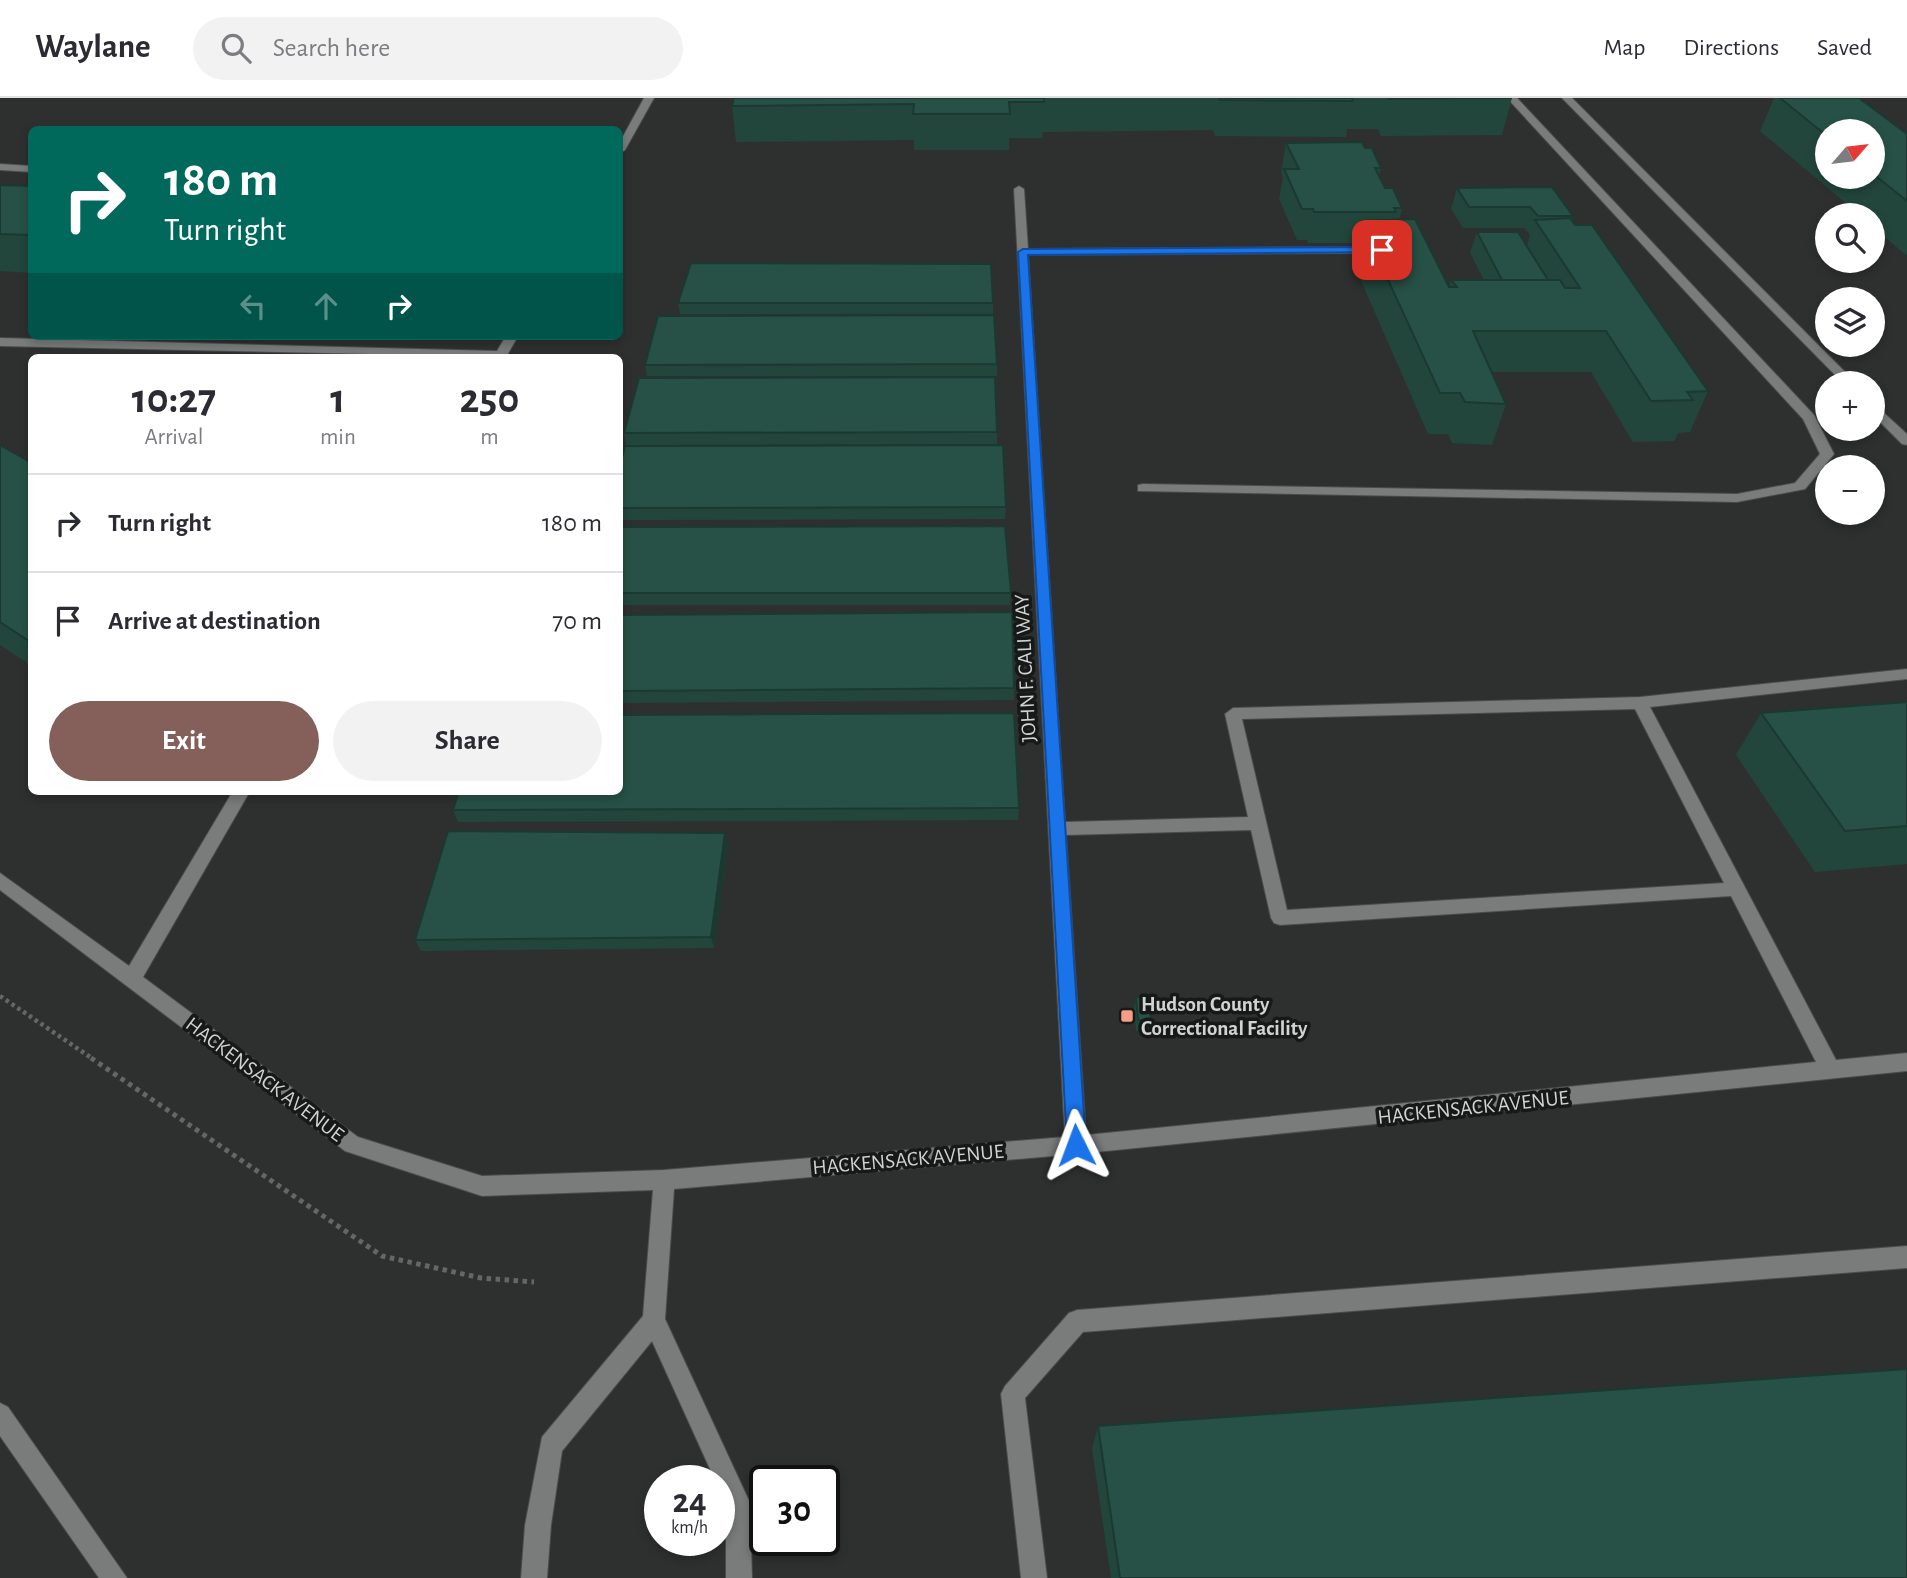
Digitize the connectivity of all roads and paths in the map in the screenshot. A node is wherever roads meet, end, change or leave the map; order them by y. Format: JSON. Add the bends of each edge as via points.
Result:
{"nodes":[{"id":1,"x":649,"y":98,"type":"edge"},
{"id":2,"x":1512,"y":98,"type":"edge"},
{"id":3,"x":1567,"y":98,"type":"edge"},
{"id":4,"x":623,"y":145,"type":"edge"},
{"id":5,"x":0,"y":167,"type":"edge"},
{"id":6,"x":28,"y":169,"type":"edge"},
{"id":7,"x":1019,"y":189,"type":"dead end"},
{"id":8,"x":1395,"y":250,"type":"edge"},
{"id":9,"x":1023,"y":252,"type":"junction"},
{"id":10,"x":0,"y":342,"type":"edge"},
{"id":11,"x":429,"y":354,"type":"edge"},
{"id":12,"x":1838,"y":371,"type":"edge"},
{"id":13,"x":1885,"y":419,"type":"edge"},
{"id":14,"x":1907,"y":441,"type":"edge"},
{"id":15,"x":1143,"y":488,"type":"dead end"},
{"id":16,"x":1907,"y":674,"type":"edge"},
{"id":17,"x":1640,"y":703,"type":"junction"},
{"id":18,"x":240,"y":795,"type":"edge"},
{"id":19,"x":1258,"y":823,"type":"junction"},
{"id":20,"x":1057,"y":829,"type":"junction"},
{"id":21,"x":0,"y":880,"type":"edge"},
{"id":22,"x":1736,"y":889,"type":"junction"},
{"id":23,"x":131,"y":980,"type":"junction"},
{"id":24,"x":0,"y":996,"type":"edge"},
{"id":25,"x":1907,"y":1062,"type":"edge"},
{"id":26,"x":1831,"y":1071,"type":"junction"},
{"id":27,"x":1076,"y":1145,"type":"junction"},
{"id":28,"x":664,"y":1180,"type":"junction"},
{"id":29,"x":1907,"y":1257,"type":"edge"},
{"id":30,"x":534,"y":1282,"type":"dead end"},
{"id":31,"x":654,"y":1320,"type":"junction"},
{"id":32,"x":0,"y":1415,"type":"edge"},
{"id":33,"x":114,"y":1578,"type":"edge"},
{"id":34,"x":534,"y":1578,"type":"edge"},
{"id":35,"x":739,"y":1578,"type":"edge"},
{"id":36,"x":1034,"y":1578,"type":"edge"}],
"edges":[{"from":1,"to":4,"type":"street"},
{"from":2,"to":15,"type":"street","via":[[1809,418],[1827,454],[1800,486],[1737,498]]},
{"from":3,"to":12,"type":"street"},
{"from":5,"to":6,"type":"street"},
{"from":7,"to":9,"type":"street","name":"JOHN F. CALI WAY"},
{"from":8,"to":9,"type":"street"},
{"from":9,"to":20,"type":"street","name":"JOHN F. CALI WAY"},
{"from":10,"to":11,"type":"street"},
{"from":13,"to":14,"type":"street"},
{"from":16,"to":17,"type":"street"},
{"from":17,"to":19,"type":"street","via":[[1233,714]]},
{"from":17,"to":22,"type":"street"},
{"from":18,"to":23,"type":"street"},
{"from":19,"to":20,"type":"street"},
{"from":19,"to":22,"type":"street","via":[[1280,918]]},
{"from":20,"to":27,"type":"street","name":"JOHN F. CALI WAY"},
{"from":21,"to":23,"type":"street","name":"HACKENSACK AVENUE"},
{"from":22,"to":26,"type":"street"},
{"from":23,"to":28,"type":"street","name":"HACKENSACK AVENUE","via":[[352,1144],[482,1186]]},
{"from":24,"to":30,"type":"path","via":[[382,1256],[481,1278]]},
{"from":25,"to":26,"type":"street","name":"HACKENSACK AVENUE"},
{"from":26,"to":27,"type":"street","name":"HACKENSACK AVENUE"},
{"from":27,"to":28,"type":"street","name":"HACKENSACK AVENUE"},
{"from":28,"to":31,"type":"street"},
{"from":29,"to":36,"type":"street","via":[[1077,1321],[1013,1394]]},
{"from":31,"to":34,"type":"street","via":[[551,1446]]},
{"from":31,"to":35,"type":"street","via":[[738,1503]]},
{"from":32,"to":33,"type":"street"}]}
